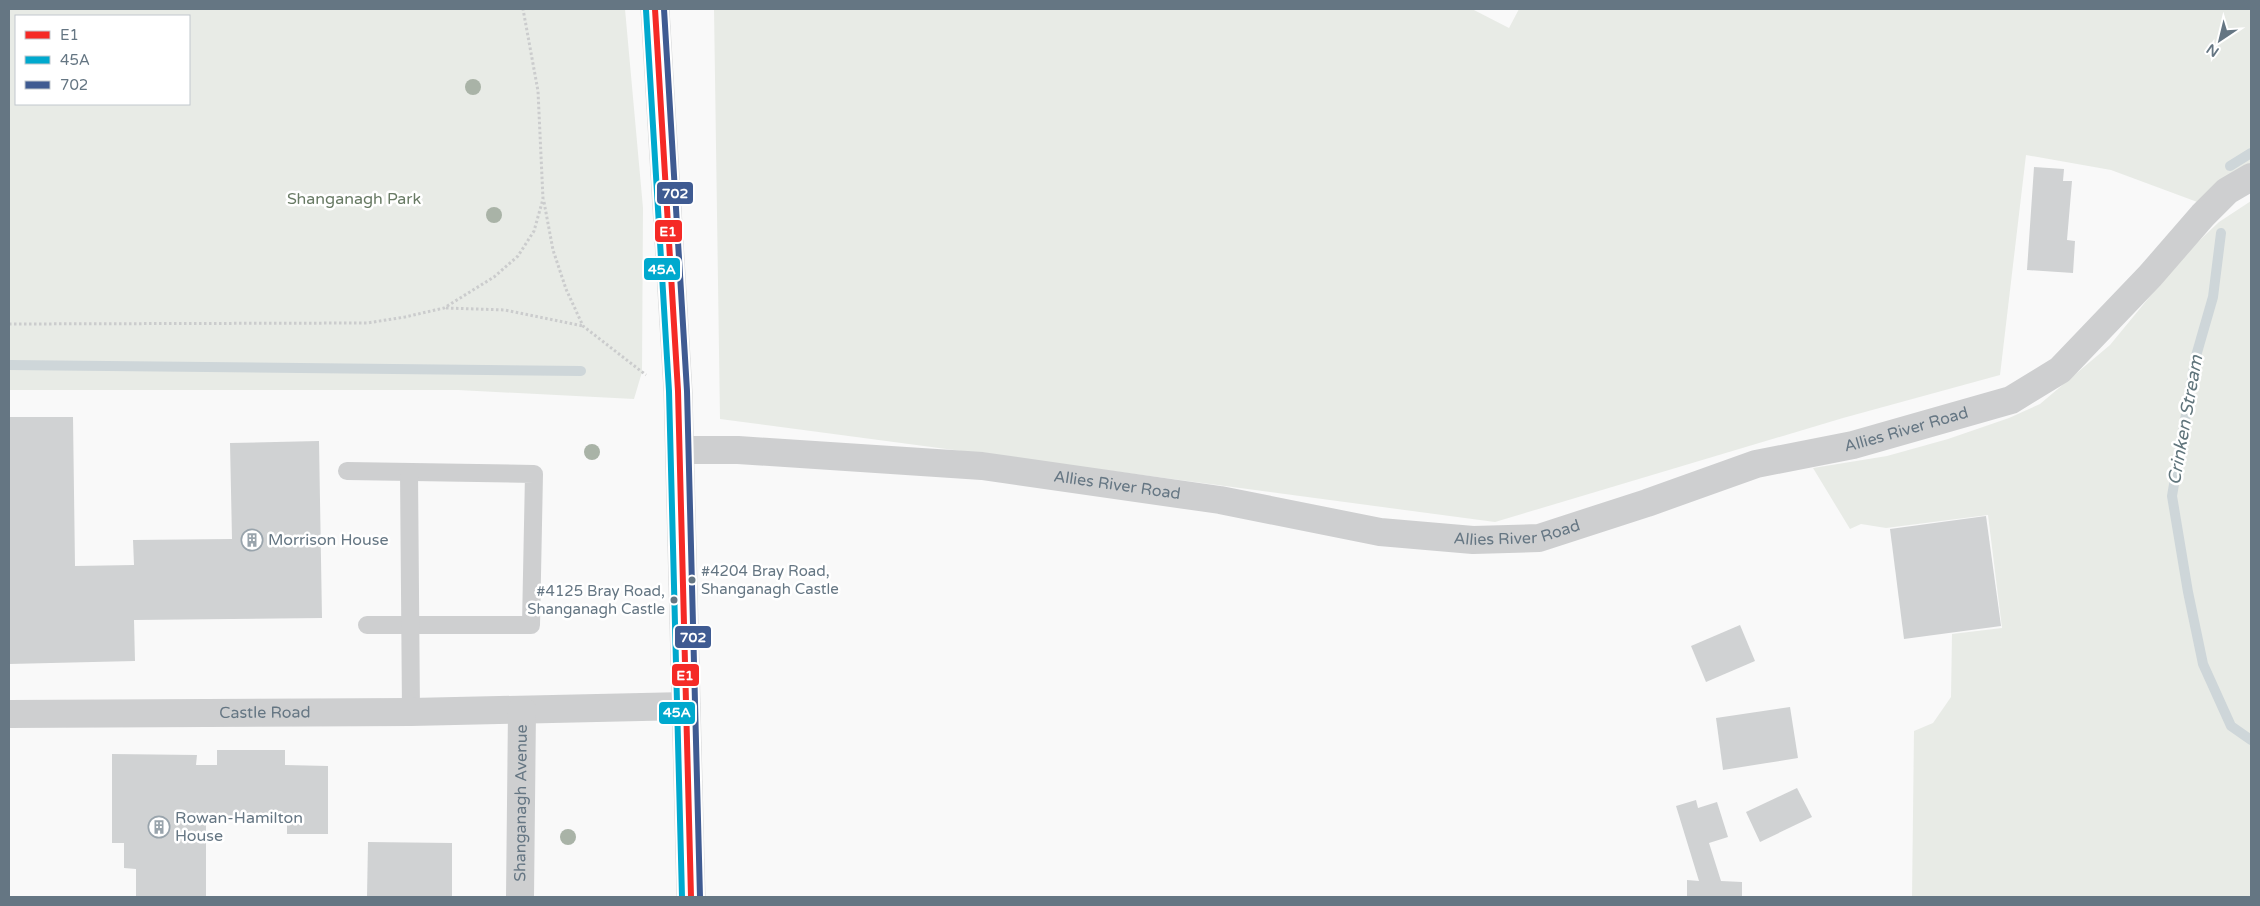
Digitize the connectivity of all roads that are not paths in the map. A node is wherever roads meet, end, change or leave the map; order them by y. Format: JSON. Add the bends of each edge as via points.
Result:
{"nodes":[{"id":1,"x":654,"y":9,"type":"edge"},
{"id":2,"x":2251,"y":177,"type":"edge"},
{"id":3,"x":680,"y":450,"type":"junction"},
{"id":4,"x":347,"y":471,"type":"dead end"},
{"id":5,"x":409,"y":472,"type":"junction"},
{"id":6,"x":367,"y":625,"type":"dead end"},
{"id":7,"x":410,"y":625,"type":"junction"},
{"id":8,"x":686,"y":706,"type":"junction"},
{"id":9,"x":522,"y":710,"type":"junction"},
{"id":10,"x":411,"y":712,"type":"junction"},
{"id":11,"x":9,"y":714,"type":"edge"},
{"id":12,"x":520,"y":897,"type":"edge"},
{"id":13,"x":690,"y":897,"type":"edge"}],
"edges":[{"from":1,"to":3,"type":"main road"},
{"from":2,"to":3,"type":"street","name":"Allies River Road","via":[[2227,191],[2203,215],[2060,370],[2011,400],[1852,445],[1756,464],[1539,538],[1473,540],[1380,532],[1220,500],[982,466],[738,450]]},
{"from":3,"to":8,"type":"main road"},
{"from":4,"to":5,"type":"lane"},
{"from":5,"to":7,"type":"lane"},
{"from":5,"to":7,"type":"lane","via":[[534,474],[531,625]]},
{"from":6,"to":7,"type":"lane"},
{"from":7,"to":10,"type":"lane"},
{"from":8,"to":9,"type":"street","name":"Castle Road"},
{"from":8,"to":13,"type":"main road"},
{"from":9,"to":10,"type":"street","name":"Castle Road"},
{"from":9,"to":12,"type":"street","name":"Shanganagh Avenue"},
{"from":10,"to":11,"type":"street","name":"Castle Road"}]}
